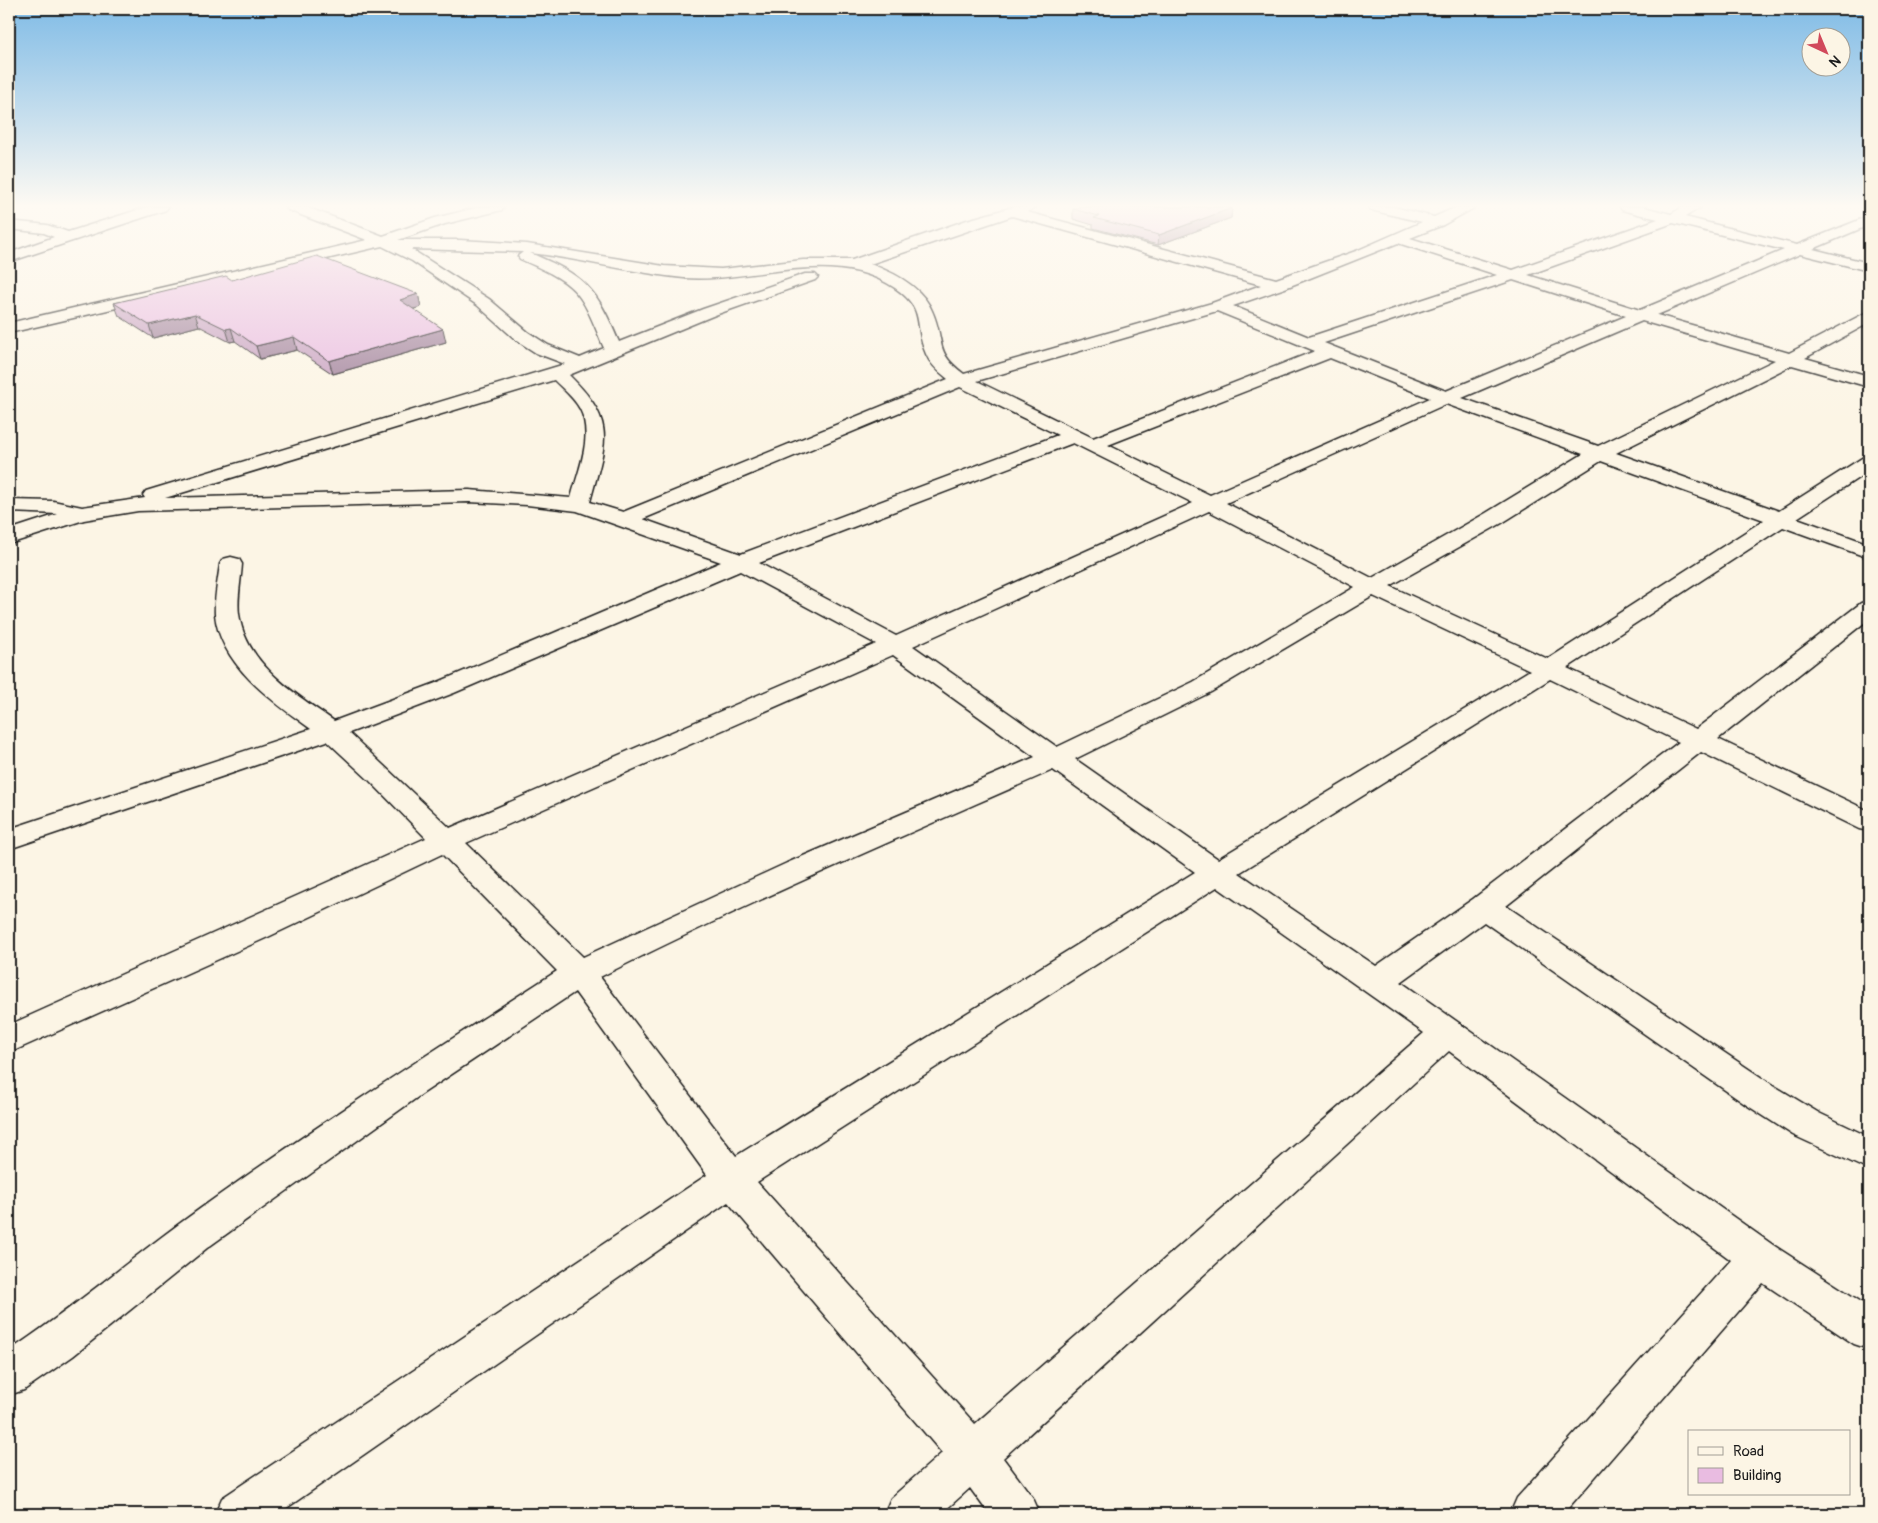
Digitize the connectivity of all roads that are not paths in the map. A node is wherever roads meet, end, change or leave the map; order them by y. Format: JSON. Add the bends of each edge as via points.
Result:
{"nodes":[{"id":1,"x":232,"y":278,"type":"edge"},
{"id":2,"x":447,"y":278,"type":"edge"},
{"id":3,"x":568,"y":278,"type":"edge"},
{"id":4,"x":807,"y":278,"type":"edge"},
{"id":5,"x":889,"y":278,"type":"edge"},
{"id":6,"x":1255,"y":278,"type":"edge"},
{"id":7,"x":1297,"y":278,"type":"edge"},
{"id":8,"x":1502,"y":278,"type":"edge"},
{"id":9,"x":1521,"y":278,"type":"edge"},
{"id":10,"x":1734,"y":278,"type":"edge"},
{"id":11,"x":1279,"y":285,"type":"junction"},
{"id":12,"x":1218,"y":306,"type":"junction"},
{"id":13,"x":1642,"y":316,"type":"junction"},
{"id":14,"x":1869,"y":316,"type":"edge"},
{"id":15,"x":9,"y":328,"type":"edge"},
{"id":16,"x":1306,"y":343,"type":"junction"},
{"id":17,"x":614,"y":351,"type":"junction"},
{"id":18,"x":1329,"y":352,"type":"junction"},
{"id":19,"x":1788,"y":360,"type":"junction"},
{"id":20,"x":581,"y":364,"type":"junction"},
{"id":21,"x":557,"y":373,"type":"junction"},
{"id":22,"x":961,"y":380,"type":"junction"},
{"id":23,"x":1869,"y":382,"type":"edge"},
{"id":24,"x":1446,"y":398,"type":"junction"},
{"id":25,"x":1082,"y":441,"type":"junction"},
{"id":26,"x":1598,"y":454,"type":"junction"},
{"id":27,"x":1869,"y":462,"type":"edge"},
{"id":28,"x":1210,"y":503,"type":"junction"},
{"id":29,"x":9,"y":506,"type":"edge"},
{"id":30,"x":578,"y":506,"type":"junction"},
{"id":31,"x":109,"y":508,"type":"junction"},
{"id":32,"x":81,"y":514,"type":"junction"},
{"id":33,"x":624,"y":519,"type":"junction"},
{"id":34,"x":1782,"y":519,"type":"junction"},
{"id":35,"x":9,"y":537,"type":"edge"},
{"id":36,"x":1869,"y":551,"type":"edge"},
{"id":37,"x":741,"y":562,"type":"junction"},
{"id":38,"x":231,"y":564,"type":"dead end"},
{"id":39,"x":1372,"y":587,"type":"junction"},
{"id":40,"x":1869,"y":608,"type":"edge"},
{"id":41,"x":895,"y":645,"type":"junction"},
{"id":42,"x":1549,"y":669,"type":"junction"},
{"id":43,"x":331,"y":731,"type":"junction"},
{"id":44,"x":1700,"y":740,"type":"junction"},
{"id":45,"x":1056,"y":758,"type":"junction"},
{"id":46,"x":1869,"y":822,"type":"edge"},
{"id":47,"x":9,"y":838,"type":"edge"},
{"id":48,"x":448,"y":840,"type":"junction"},
{"id":49,"x":1217,"y":873,"type":"junction"},
{"id":50,"x":1484,"y":907,"type":"junction"},
{"id":51,"x":579,"y":973,"type":"junction"},
{"id":52,"x":1376,"y":983,"type":"junction"},
{"id":53,"x":1448,"y":1032,"type":"junction"},
{"id":54,"x":9,"y":1040,"type":"edge"},
{"id":55,"x":1869,"y":1154,"type":"edge"},
{"id":56,"x":732,"y":1179,"type":"junction"},
{"id":57,"x":1759,"y":1258,"type":"junction"},
{"id":58,"x":1869,"y":1330,"type":"edge"},
{"id":59,"x":9,"y":1375,"type":"edge"},
{"id":60,"x":974,"y":1456,"type":"junction"},
{"id":61,"x":238,"y":1514,"type":"edge"},
{"id":62,"x":907,"y":1514,"type":"edge"},
{"id":63,"x":1017,"y":1514,"type":"edge"},
{"id":64,"x":1533,"y":1514,"type":"edge"}],
"edges":[{"from":1,"to":15,"type":"street"},
{"from":2,"to":20,"type":"street","via":[[542,349]]},
{"from":3,"to":17,"type":"street","via":[[594,304]]},
{"from":4,"to":17,"type":"street","via":[[718,308]]},
{"from":5,"to":22,"type":"street","via":[[919,301],[929,323],[933,352],[946,369]]},
{"from":6,"to":11,"type":"street"},
{"from":7,"to":11,"type":"street"},
{"from":8,"to":16,"type":"street"},
{"from":9,"to":13,"type":"street"},
{"from":10,"to":13,"type":"street"},
{"from":11,"to":12,"type":"street"},
{"from":12,"to":16,"type":"street"},
{"from":12,"to":22,"type":"street"},
{"from":13,"to":19,"type":"street"},
{"from":13,"to":24,"type":"street"},
{"from":14,"to":19,"type":"street"},
{"from":16,"to":18,"type":"street"},
{"from":17,"to":20,"type":"street"},
{"from":18,"to":24,"type":"street"},
{"from":18,"to":25,"type":"street"},
{"from":19,"to":23,"type":"street"},
{"from":19,"to":26,"type":"street"},
{"from":20,"to":21,"type":"street"},
{"from":21,"to":30,"type":"street","via":[[588,408],[595,426],[591,458]]},
{"from":21,"to":31,"type":"street"},
{"from":22,"to":25,"type":"street"},
{"from":22,"to":33,"type":"street"},
{"from":24,"to":26,"type":"street"},
{"from":24,"to":28,"type":"street"},
{"from":25,"to":28,"type":"street"},
{"from":25,"to":37,"type":"street"},
{"from":26,"to":34,"type":"street"},
{"from":26,"to":39,"type":"street"},
{"from":27,"to":34,"type":"street"},
{"from":28,"to":39,"type":"street"},
{"from":28,"to":41,"type":"street"},
{"from":29,"to":32,"type":"street","via":[[53,507]]},
{"from":30,"to":31,"type":"street","via":[[468,496]]},
{"from":30,"to":33,"type":"street"},
{"from":31,"to":32,"type":"street"},
{"from":32,"to":35,"type":"street"},
{"from":33,"to":37,"type":"street"},
{"from":34,"to":36,"type":"street"},
{"from":34,"to":42,"type":"street"},
{"from":37,"to":41,"type":"street"},
{"from":37,"to":43,"type":"street","via":[[445,688]]},
{"from":38,"to":43,"type":"street","via":[[227,614],[236,642],[252,668],[276,692]]},
{"from":39,"to":42,"type":"street"},
{"from":39,"to":45,"type":"street","via":[[1202,687]]},
{"from":40,"to":44,"type":"street"},
{"from":41,"to":45,"type":"street"},
{"from":41,"to":48,"type":"street"},
{"from":42,"to":44,"type":"street"},
{"from":42,"to":49,"type":"street"},
{"from":43,"to":47,"type":"street"},
{"from":43,"to":48,"type":"street"},
{"from":44,"to":46,"type":"street"},
{"from":44,"to":50,"type":"street"},
{"from":45,"to":49,"type":"street"},
{"from":45,"to":51,"type":"street","via":[[798,870]]},
{"from":48,"to":51,"type":"street"},
{"from":48,"to":54,"type":"street"},
{"from":49,"to":52,"type":"street"},
{"from":49,"to":56,"type":"street"},
{"from":50,"to":52,"type":"street"},
{"from":50,"to":55,"type":"street","via":[[1758,1094],[1806,1124]]},
{"from":51,"to":56,"type":"street"},
{"from":51,"to":59,"type":"street","via":[[409,1084],[209,1225],[58,1342]]},
{"from":52,"to":53,"type":"street"},
{"from":53,"to":57,"type":"street"},
{"from":53,"to":60,"type":"street"},
{"from":56,"to":60,"type":"street"},
{"from":56,"to":61,"type":"street"},
{"from":57,"to":58,"type":"street"},
{"from":57,"to":64,"type":"street"},
{"from":60,"to":62,"type":"street"},
{"from":60,"to":63,"type":"street"}]}
